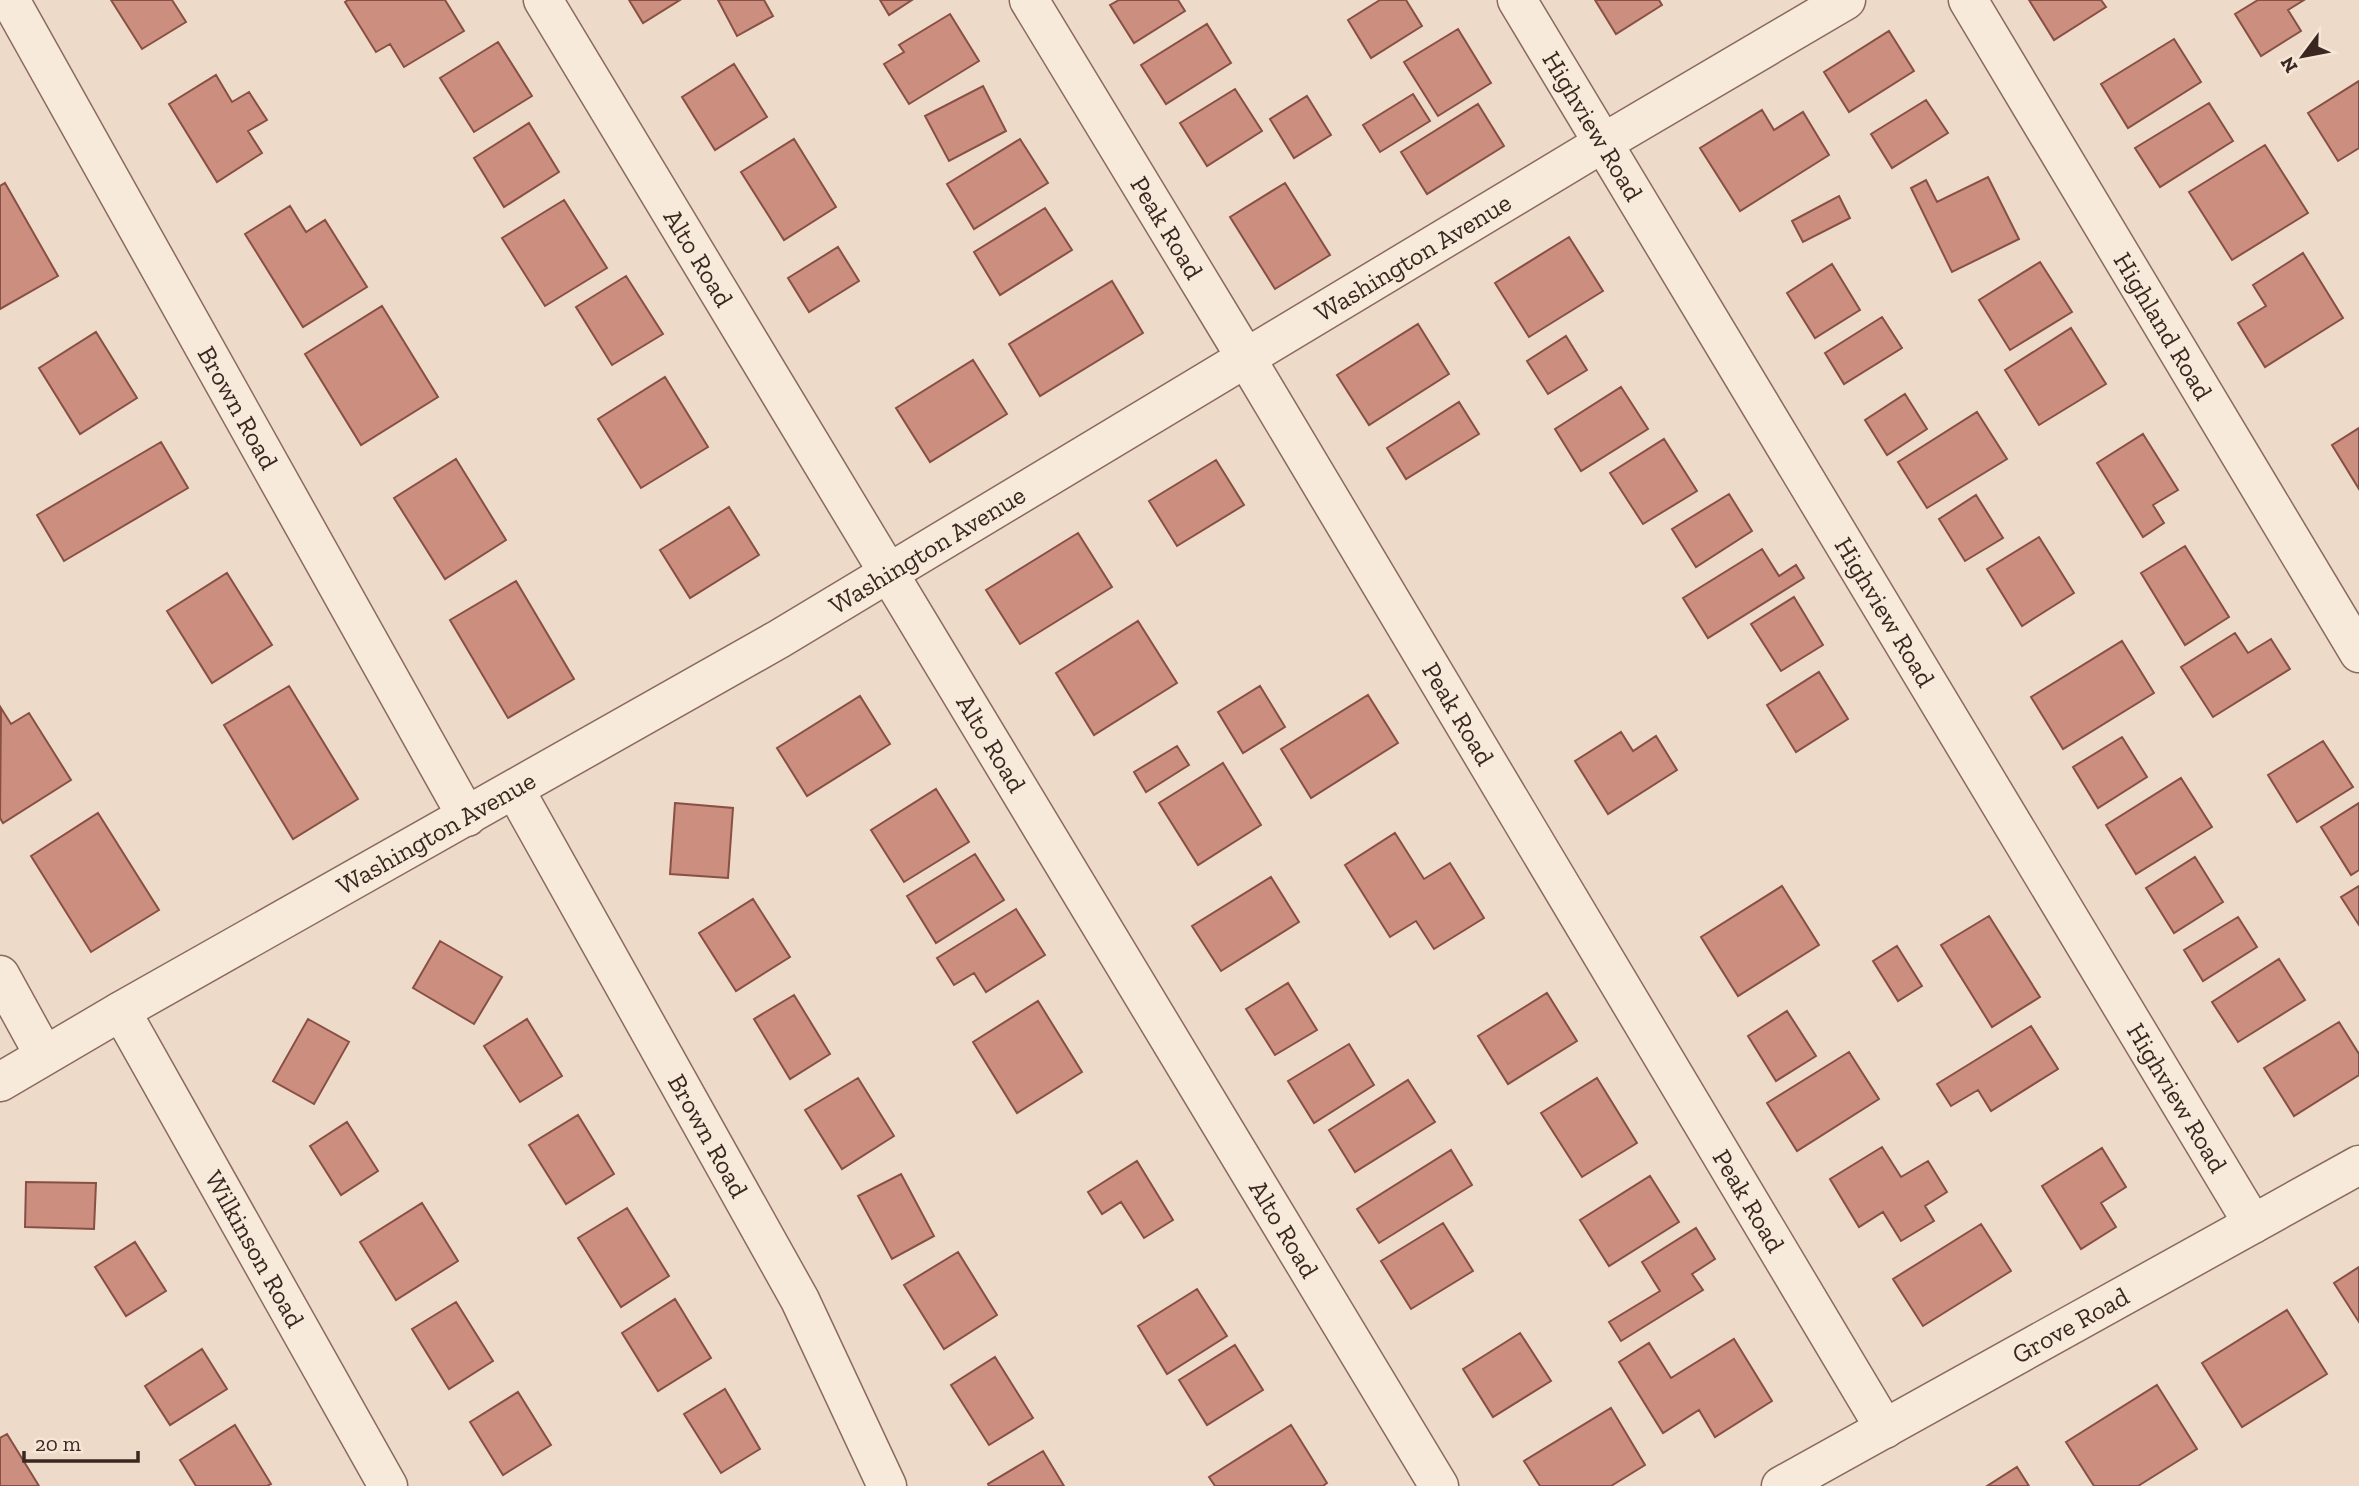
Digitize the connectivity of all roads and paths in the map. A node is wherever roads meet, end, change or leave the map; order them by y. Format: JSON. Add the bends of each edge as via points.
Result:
{"nodes":[{"id":1,"x":10,"y":0,"type":"edge"},
{"id":2,"x":543,"y":0,"type":"edge"},
{"id":3,"x":1029,"y":0,"type":"edge"},
{"id":4,"x":1517,"y":0,"type":"edge"},
{"id":5,"x":1846,"y":0,"type":"edge"},
{"id":6,"x":1968,"y":0,"type":"edge"},
{"id":7,"x":1603,"y":143,"type":"junction"},
{"id":8,"x":1246,"y":358,"type":"junction"},
{"id":9,"x":890,"y":572,"type":"junction"},
{"id":10,"x":2359,"y":653,"type":"edge"},
{"id":11,"x":515,"y":790,"type":"junction"},
{"id":12,"x":467,"y":817,"type":"junction"},
{"id":13,"x":0,"y":975,"type":"edge"},
{"id":14,"x":121,"y":1011,"type":"junction"},
{"id":15,"x":44,"y":1055,"type":"junction"},
{"id":16,"x":0,"y":1083,"type":"edge"},
{"id":17,"x":2359,"y":1165,"type":"edge"},
{"id":18,"x":2253,"y":1224,"type":"junction"},
{"id":19,"x":1885,"y":1429,"type":"junction"},
{"id":20,"x":388,"y":1486,"type":"edge"},
{"id":21,"x":887,"y":1486,"type":"edge"},
{"id":22,"x":1439,"y":1486,"type":"edge"},
{"id":23,"x":1781,"y":1486,"type":"edge"}],
"edges":[{"from":1,"to":12,"type":"street","name":"Brown Road"},
{"from":2,"to":9,"type":"street","name":"Alto Road"},
{"from":3,"to":8,"type":"street","name":"Peak Road"},
{"from":4,"to":7,"type":"street","name":"Highview Road"},
{"from":5,"to":7,"type":"street","name":"Washington Avenue"},
{"from":6,"to":10,"type":"street","name":"Highland Road"},
{"from":7,"to":8,"type":"street","name":"Washington Avenue"},
{"from":7,"to":18,"type":"street","name":"Highview Road"},
{"from":8,"to":9,"type":"street","name":"Washington Avenue"},
{"from":8,"to":19,"type":"street","name":"Peak Road"},
{"from":9,"to":11,"type":"street","name":"Washington Avenue"},
{"from":9,"to":22,"type":"street","name":"Alto Road"},
{"from":11,"to":12,"type":"street","name":"Washington Avenue"},
{"from":11,"to":21,"type":"street","name":"Brown Road","via":[[800,1300]]},
{"from":12,"to":14,"type":"street","name":"Washington Avenue"},
{"from":13,"to":15,"type":"street"},
{"from":14,"to":15,"type":"street","name":"Washington Avenue"},
{"from":14,"to":20,"type":"street","name":"Wilkinson Road"},
{"from":15,"to":16,"type":"street","name":"Washington Avenue"},
{"from":17,"to":18,"type":"street","name":"Grove Road"},
{"from":18,"to":19,"type":"street","name":"Grove Road"},
{"from":19,"to":23,"type":"street","name":"Grove Road"}]}
